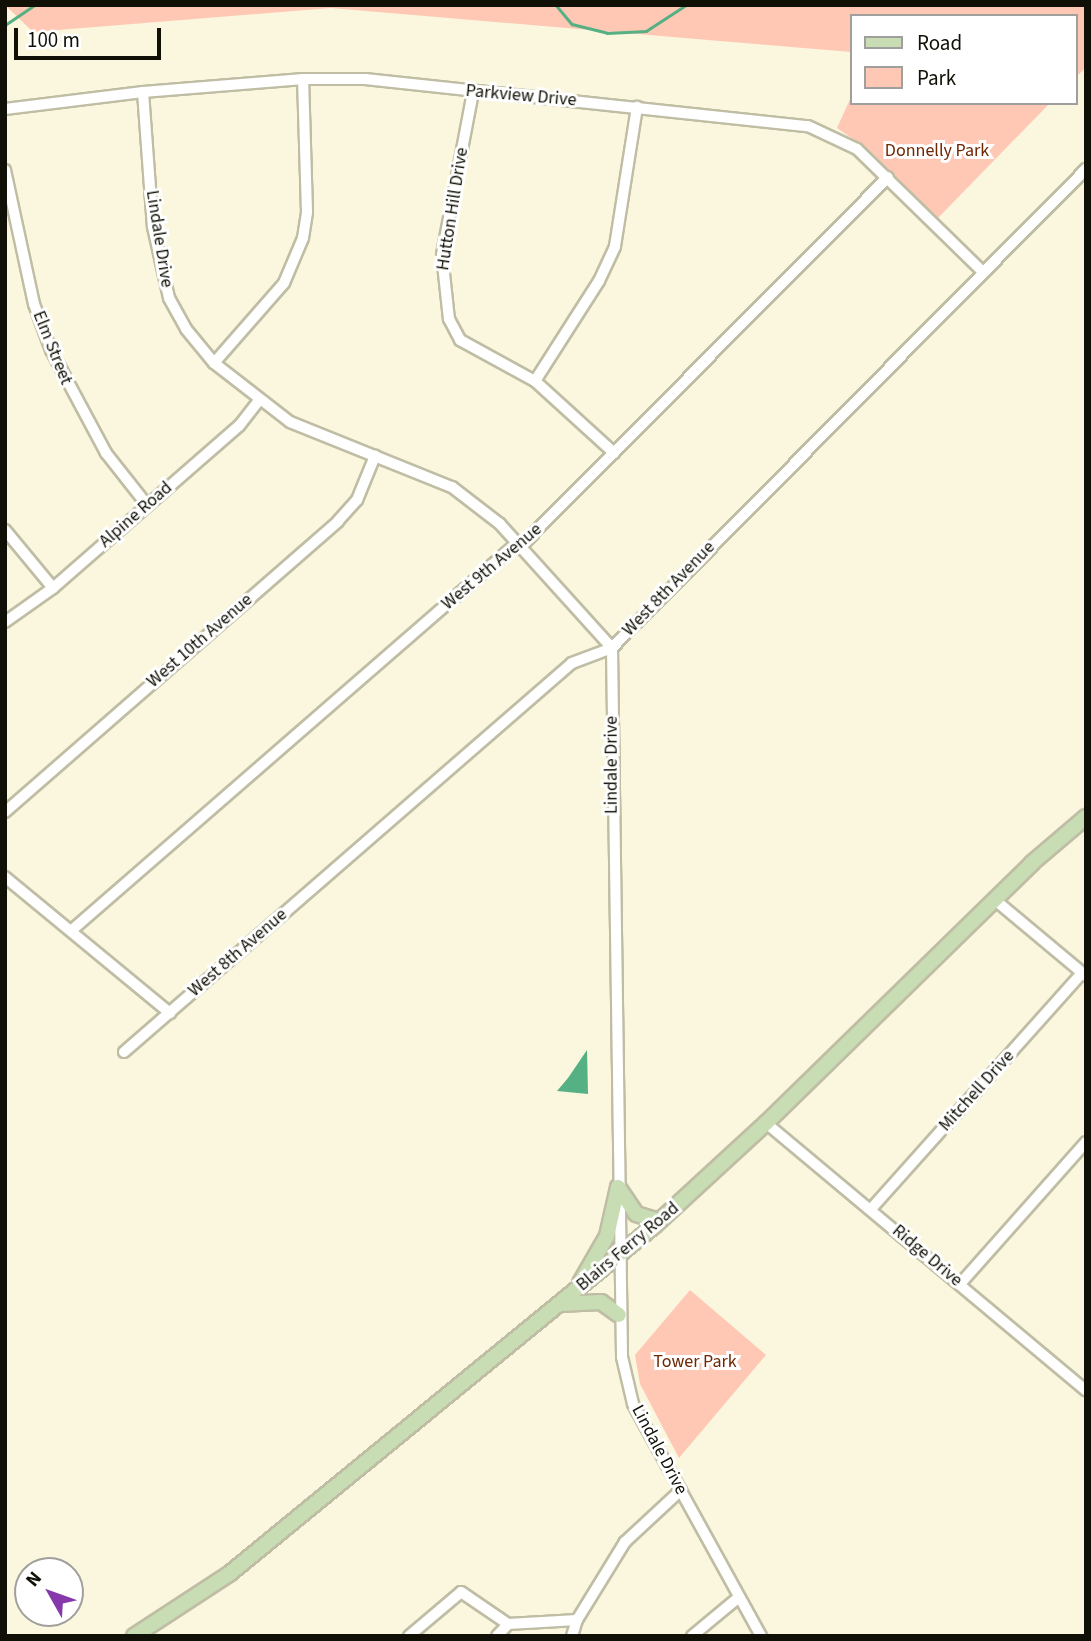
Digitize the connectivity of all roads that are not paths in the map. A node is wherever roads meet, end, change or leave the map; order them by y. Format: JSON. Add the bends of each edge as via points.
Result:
{"nodes":[{"id":1,"x":303,"y":79,"type":"junction"},
{"id":2,"x":143,"y":92,"type":"junction"},
{"id":3,"x":473,"y":92,"type":"junction"},
{"id":4,"x":637,"y":107,"type":"junction"},
{"id":5,"x":5,"y":109,"type":"edge"},
{"id":6,"x":1086,"y":169,"type":"edge"},
{"id":7,"x":5,"y":170,"type":"edge"},
{"id":8,"x":888,"y":177,"type":"junction"},
{"id":9,"x":18,"y":230,"type":"junction"},
{"id":10,"x":5,"y":233,"type":"edge"},
{"id":11,"x":982,"y":271,"type":"junction"},
{"id":12,"x":214,"y":363,"type":"junction"},
{"id":13,"x":535,"y":381,"type":"junction"},
{"id":14,"x":259,"y":400,"type":"junction"},
{"id":15,"x":614,"y":453,"type":"junction"},
{"id":16,"x":375,"y":456,"type":"junction"},
{"id":17,"x":147,"y":505,"type":"junction"},
{"id":18,"x":5,"y":530,"type":"edge"},
{"id":19,"x":516,"y":544,"type":"junction"},
{"id":20,"x":53,"y":588,"type":"junction"},
{"id":21,"x":5,"y":622,"type":"edge"},
{"id":22,"x":612,"y":648,"type":"junction"},
{"id":23,"x":5,"y":812,"type":"edge"},
{"id":24,"x":1086,"y":817,"type":"edge"},
{"id":25,"x":5,"y":877,"type":"edge"},
{"id":26,"x":994,"y":899,"type":"junction"},
{"id":27,"x":72,"y":930,"type":"junction"},
{"id":28,"x":1084,"y":975,"type":"edge"},
{"id":29,"x":170,"y":1013,"type":"junction"},
{"id":30,"x":124,"y":1052,"type":"dead end"},
{"id":31,"x":766,"y":1123,"type":"junction"},
{"id":32,"x":1086,"y":1142,"type":"edge"},
{"id":33,"x":618,"y":1188,"type":"junction"},
{"id":34,"x":872,"y":1209,"type":"junction"},
{"id":35,"x":659,"y":1221,"type":"junction"},
{"id":36,"x":619,"y":1255,"type":"junction"},
{"id":37,"x":960,"y":1284,"type":"junction"},
{"id":38,"x":574,"y":1294,"type":"junction"},
{"id":39,"x":561,"y":1304,"type":"junction"},
{"id":40,"x":619,"y":1315,"type":"junction"},
{"id":41,"x":1086,"y":1391,"type":"edge"},
{"id":42,"x":681,"y":1490,"type":"junction"},
{"id":43,"x":739,"y":1597,"type":"junction"},
{"id":44,"x":577,"y":1620,"type":"junction"},
{"id":45,"x":508,"y":1624,"type":"junction"},
{"id":46,"x":134,"y":1636,"type":"edge"},
{"id":47,"x":409,"y":1636,"type":"edge"},
{"id":48,"x":497,"y":1636,"type":"edge"},
{"id":49,"x":572,"y":1636,"type":"edge"},
{"id":50,"x":692,"y":1636,"type":"edge"},
{"id":51,"x":761,"y":1636,"type":"edge"}],
"edges":[{"from":1,"to":2,"type":"street","name":"Parkview Drive"},
{"from":1,"to":3,"type":"street","name":"Parkview Drive","via":[[365,79]]},
{"from":1,"to":12,"type":"street","via":[[307,212],[303,238],[284,283]]},
{"from":2,"to":5,"type":"street","name":"Parkview Drive"},
{"from":2,"to":12,"type":"street","name":"Lindale Drive","via":[[153,227],[166,286],[186,329]]},
{"from":3,"to":4,"type":"street","name":"Parkview Drive"},
{"from":3,"to":13,"type":"street","name":"Hutton Hill Drive","via":[[442,255],[449,319],[460,340]]},
{"from":4,"to":8,"type":"street","name":"Parkview Drive","via":[[808,125],[858,149]]},
{"from":4,"to":13,"type":"street","via":[[615,246],[599,281]]},
{"from":6,"to":11,"type":"street","name":"West 8th Avenue"},
{"from":7,"to":9,"type":"street","name":"Elm Street"},
{"from":8,"to":11,"type":"street","name":"Parkview Drive"},
{"from":8,"to":15,"type":"street","name":"West 9th Avenue"},
{"from":9,"to":10,"type":"street"},
{"from":9,"to":17,"type":"street","name":"Elm Street","via":[[34,304],[75,402],[106,453]]},
{"from":11,"to":22,"type":"street","name":"West 8th Avenue"},
{"from":12,"to":14,"type":"street","name":"Lindale Drive"},
{"from":13,"to":15,"type":"street","name":"Hutton Hill Drive"},
{"from":14,"to":16,"type":"street","name":"Lindale Drive","via":[[330,442]]},
{"from":14,"to":17,"type":"street","name":"Alpine Road","via":[[239,426]]},
{"from":15,"to":19,"type":"street","name":"West 9th Avenue","via":[[524,543]]},
{"from":16,"to":19,"type":"street","name":"Lindale Drive","via":[[452,486]]},
{"from":16,"to":23,"type":"street","name":"West 10th Avenue","via":[[357,500],[338,521]]},
{"from":17,"to":20,"type":"street","name":"Alpine Road"},
{"from":18,"to":20,"type":"street"},
{"from":19,"to":22,"type":"street","name":"Lindale Drive"},
{"from":19,"to":27,"type":"street","name":"West 9th Avenue"},
{"from":20,"to":21,"type":"street","name":"Alpine Road"},
{"from":22,"to":29,"type":"street","name":"West 8th Avenue","via":[[572,663]]},
{"from":22,"to":33,"type":"street","name":"Lindale Drive"},
{"from":24,"to":26,"type":"main road","name":"Blairs Ferry Road"},
{"from":25,"to":27,"type":"street"},
{"from":26,"to":28,"type":"street"},
{"from":26,"to":31,"type":"main road","name":"Blairs Ferry Road"},
{"from":27,"to":29,"type":"street"},
{"from":28,"to":34,"type":"street","name":"Mitchell Drive"},
{"from":29,"to":30,"type":"street","name":"West 8th Avenue"},
{"from":31,"to":34,"type":"street","name":"Ridge Drive"},
{"from":31,"to":35,"type":"main road","name":"Blairs Ferry Road"},
{"from":32,"to":37,"type":"street"},
{"from":33,"to":35,"type":"main road","via":[[636,1214]]},
{"from":33,"to":36,"type":"street","name":"Lindale Drive"},
{"from":33,"to":38,"type":"main road","via":[[607,1236]]},
{"from":34,"to":37,"type":"street","name":"Ridge Drive"},
{"from":35,"to":36,"type":"main road","name":"Blairs Ferry Road"},
{"from":36,"to":38,"type":"main road","name":"Blairs Ferry Road"},
{"from":36,"to":40,"type":"street","name":"Lindale Drive"},
{"from":37,"to":41,"type":"street","name":"Ridge Drive"},
{"from":38,"to":39,"type":"main road","name":"Blairs Ferry Road"},
{"from":39,"to":40,"type":"main road","via":[[601,1302]]},
{"from":39,"to":46,"type":"main road","name":"Blairs Ferry Road","via":[[229,1574]]},
{"from":40,"to":42,"type":"street","name":"Lindale Drive","via":[[622,1357],[633,1404]]},
{"from":42,"to":43,"type":"street","name":"Lindale Drive"},
{"from":42,"to":44,"type":"street","via":[[625,1542]]},
{"from":43,"to":50,"type":"street"},
{"from":43,"to":51,"type":"street","name":"Lindale Drive"},
{"from":44,"to":45,"type":"street"},
{"from":44,"to":49,"type":"street"},
{"from":45,"to":47,"type":"street","via":[[461,1592]]},
{"from":45,"to":48,"type":"street"}]}
